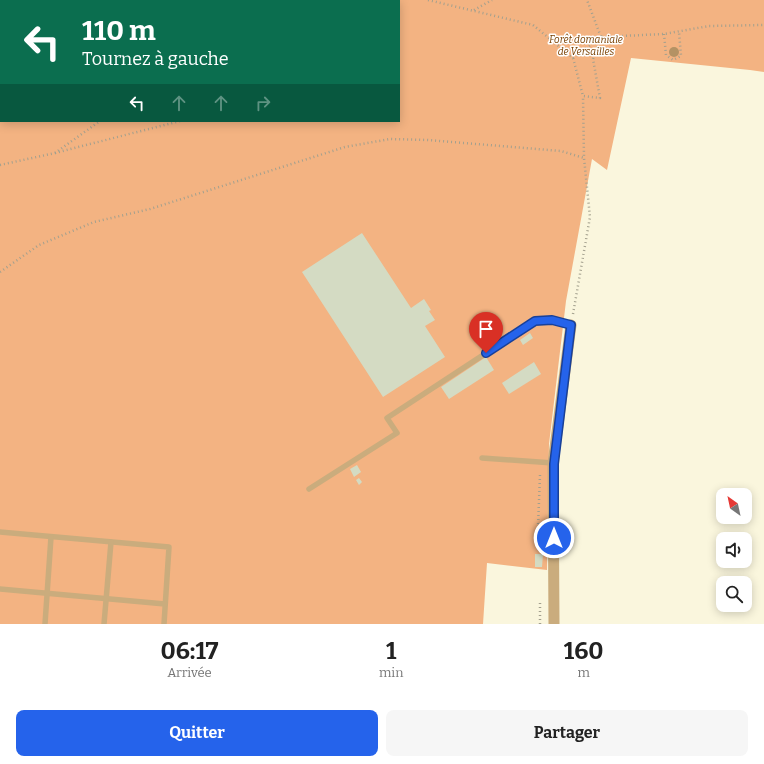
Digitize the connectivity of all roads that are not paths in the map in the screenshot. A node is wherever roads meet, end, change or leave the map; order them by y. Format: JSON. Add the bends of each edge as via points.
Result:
{"nodes":[{"id":1,"x":571,"y":325,"type":"joint"},
{"id":2,"x":482,"y":458,"type":"dead end"},
{"id":3,"x":554,"y":464,"type":"junction"},
{"id":4,"x":309,"y":489,"type":"dead end"},
{"id":5,"x":0,"y":532,"type":"edge"},
{"id":6,"x":51,"y":537,"type":"junction"},
{"id":7,"x":111,"y":542,"type":"junction"},
{"id":8,"x":0,"y":589,"type":"edge"},
{"id":9,"x":47,"y":594,"type":"junction"},
{"id":10,"x":106,"y":599,"type":"junction"},
{"id":11,"x":165,"y":604,"type":"junction"},
{"id":12,"x":45,"y":624,"type":"edge"},
{"id":13,"x":104,"y":624,"type":"edge"},
{"id":14,"x":164,"y":624,"type":"edge"},
{"id":15,"x":554,"y":624,"type":"edge"}],
"edges":[{"from":1,"to":3,"type":"street"},
{"from":1,"to":4,"type":"lane","via":[[552,320],[535,321],[387,418],[397,433]]},
{"from":2,"to":3,"type":"lane"},
{"from":3,"to":15,"type":"street"},
{"from":5,"to":6,"type":"lane"},
{"from":6,"to":7,"type":"lane"},
{"from":6,"to":9,"type":"lane"},
{"from":7,"to":10,"type":"lane"},
{"from":7,"to":11,"type":"lane","via":[[169,547]]},
{"from":8,"to":9,"type":"lane"},
{"from":9,"to":10,"type":"lane"},
{"from":9,"to":12,"type":"lane"},
{"from":10,"to":11,"type":"lane"},
{"from":10,"to":13,"type":"lane"},
{"from":11,"to":14,"type":"lane"}]}
